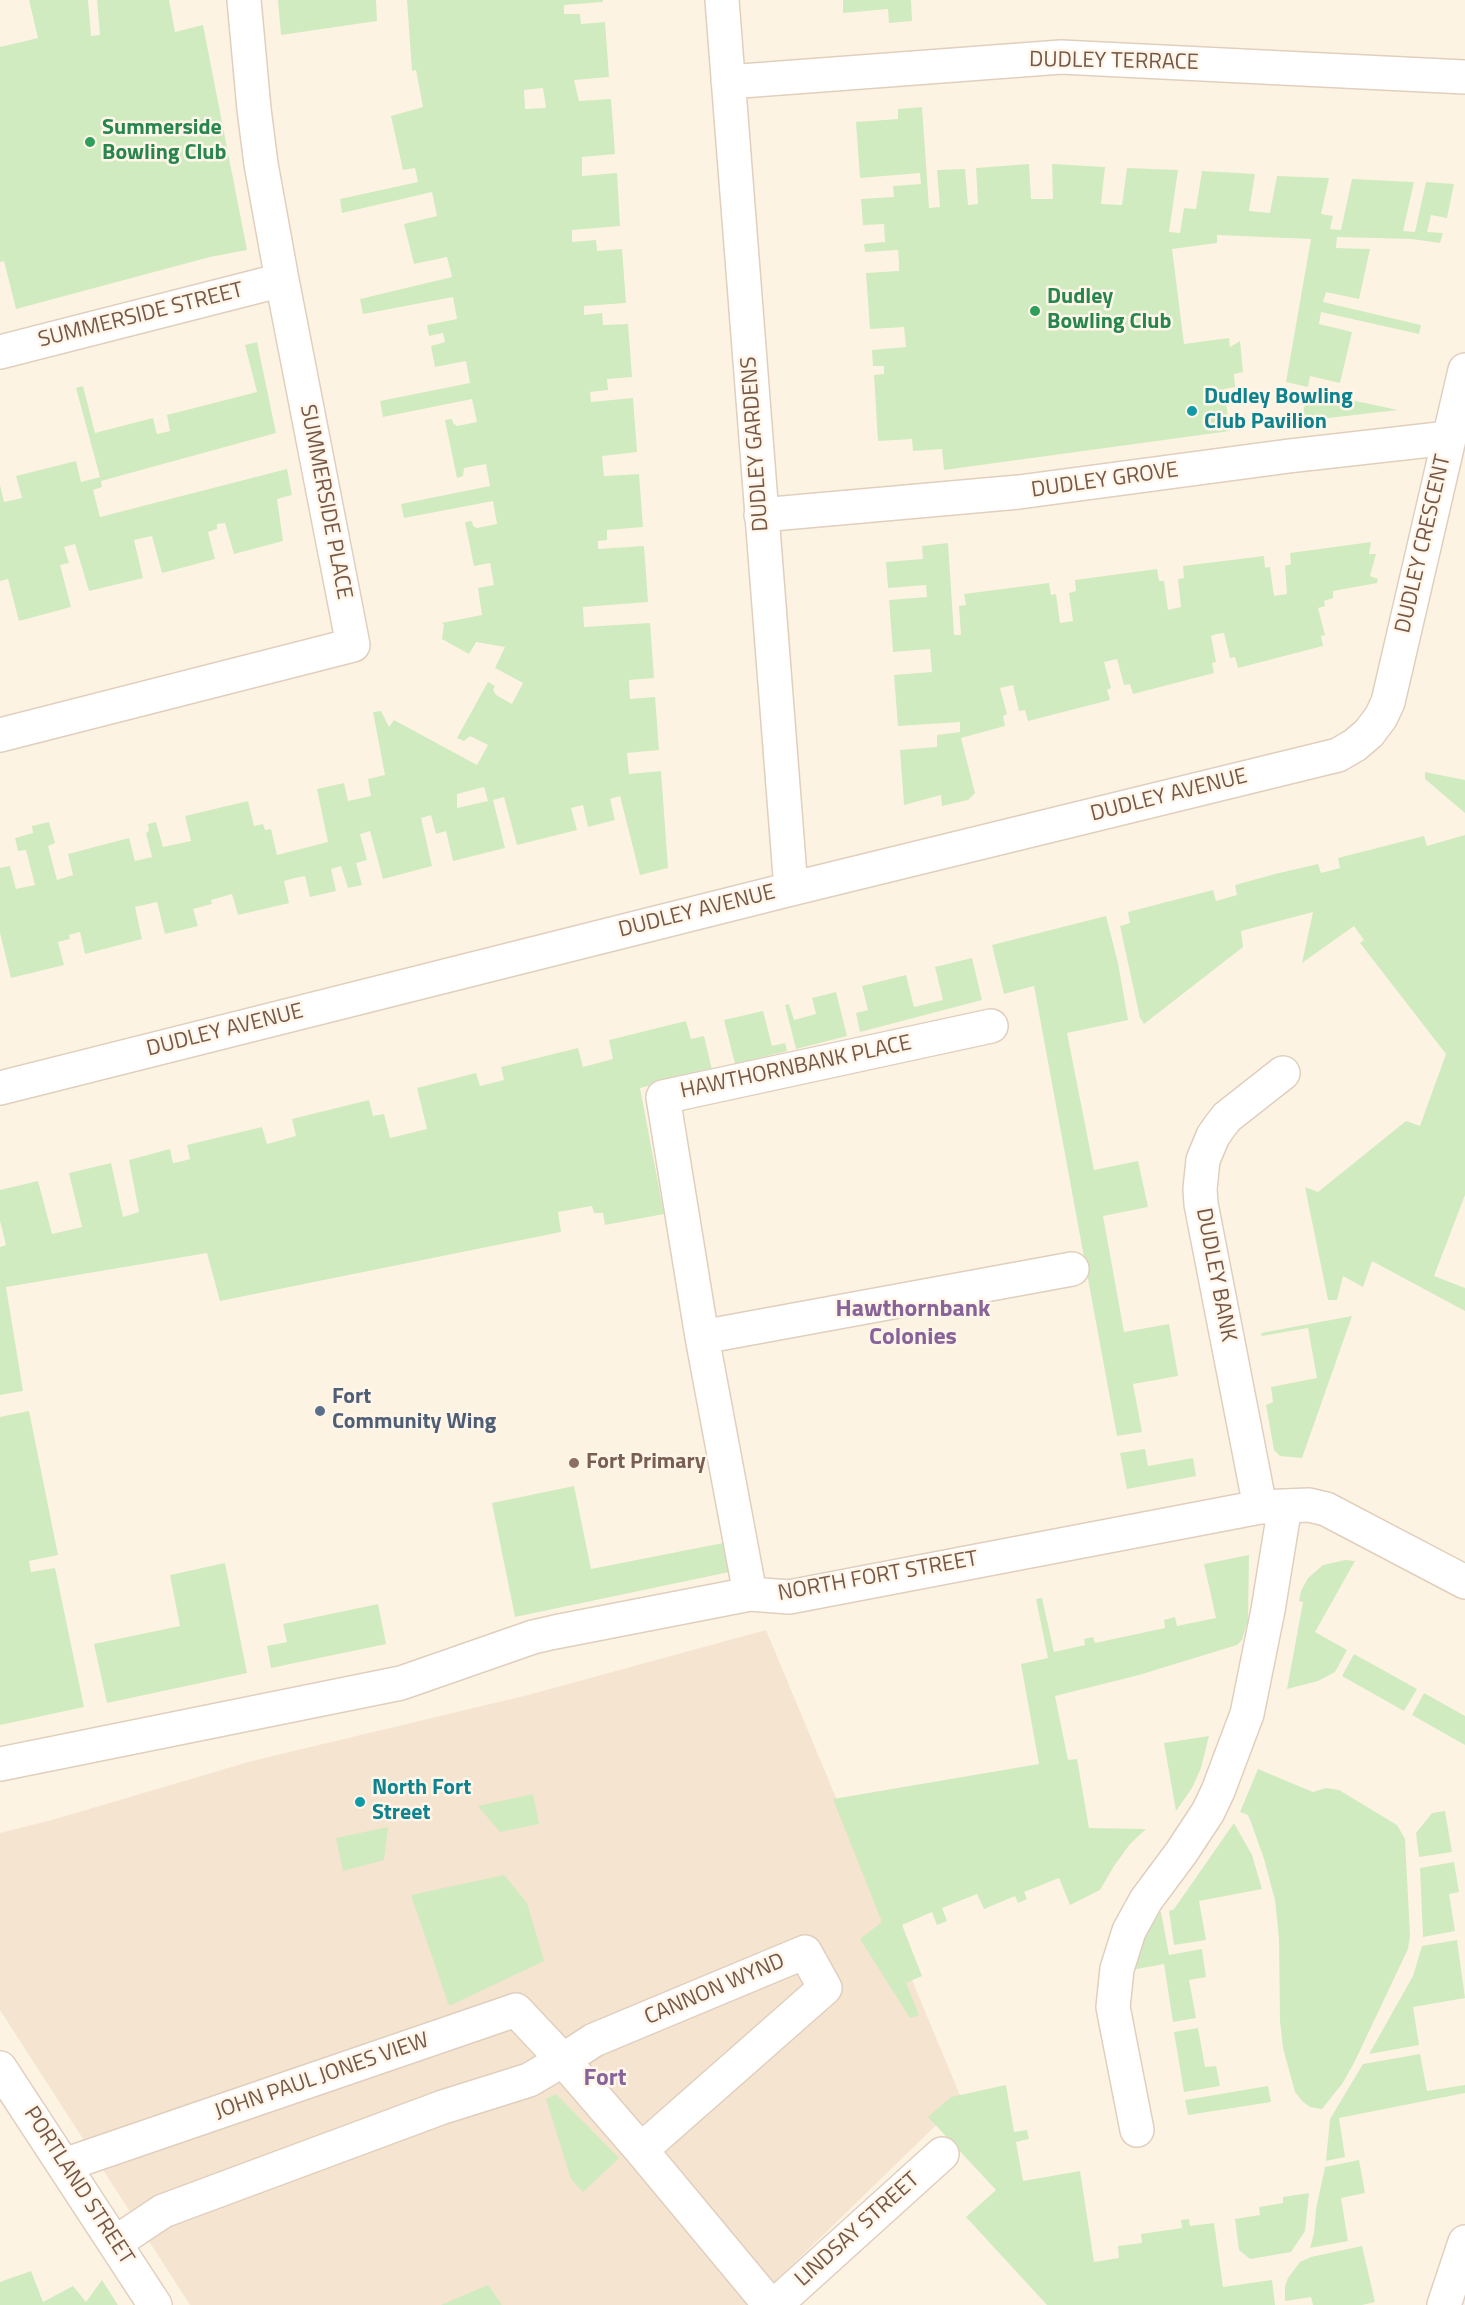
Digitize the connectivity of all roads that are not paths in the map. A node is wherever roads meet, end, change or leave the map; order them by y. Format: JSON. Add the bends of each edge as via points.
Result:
{"nodes":[{"id":1,"x":244,"y":0,"type":"edge"},
{"id":2,"x":722,"y":0,"type":"edge"},
{"id":3,"x":1465,"y":77,"type":"edge"},
{"id":4,"x":728,"y":82,"type":"junction"},
{"id":5,"x":282,"y":280,"type":"junction"},
{"id":6,"x":0,"y":352,"type":"edge"},
{"id":7,"x":1465,"y":370,"type":"edge"},
{"id":8,"x":1448,"y":438,"type":"junction"},
{"id":9,"x":761,"y":515,"type":"junction"},
{"id":10,"x":1381,"y":717,"type":"joint"},
{"id":11,"x":0,"y":735,"type":"edge"},
{"id":12,"x":791,"y":889,"type":"junction"},
{"id":13,"x":991,"y":1026,"type":"dead end"},
{"id":14,"x":1283,"y":1073,"type":"dead end"},
{"id":15,"x":0,"y":1088,"type":"edge"},
{"id":16,"x":1072,"y":1269,"type":"dead end"},
{"id":17,"x":702,"y":1337,"type":"junction"},
{"id":18,"x":1272,"y":1506,"type":"junction"},
{"id":19,"x":1465,"y":1582,"type":"edge"},
{"id":20,"x":750,"y":1594,"type":"junction"},
{"id":21,"x":0,"y":1764,"type":"edge"},
{"id":22,"x":563,"y":2060,"type":"junction"},
{"id":23,"x":0,"y":2068,"type":"edge"},
{"id":24,"x":1137,"y":2130,"type":"dead end"},
{"id":25,"x":641,"y":2150,"type":"junction"},
{"id":26,"x":942,"y":2154,"type":"dead end"},
{"id":27,"x":64,"y":2165,"type":"junction"},
{"id":28,"x":1465,"y":2242,"type":"edge"},
{"id":29,"x":115,"y":2243,"type":"junction"},
{"id":30,"x":155,"y":2305,"type":"edge"},
{"id":31,"x":770,"y":2305,"type":"edge"},
{"id":32,"x":775,"y":2305,"type":"edge"},
{"id":33,"x":1444,"y":2305,"type":"edge"}],
"edges":[{"from":1,"to":5,"type":"street","name":"SUMMERSIDE PLACE","via":[[254,109]]},
{"from":2,"to":4,"type":"street","name":"DUDLEY GARDENS"},
{"from":3,"to":4,"type":"street","name":"DUDLEY TERRACE","via":[[1060,57]]},
{"from":4,"to":9,"type":"street","name":"DUDLEY GARDENS"},
{"from":5,"to":6,"type":"street","name":"SUMMERSIDE STREET"},
{"from":5,"to":11,"type":"street","name":"SUMMERSIDE PLACE","via":[[353,645]]},
{"from":7,"to":8,"type":"street","name":"DUDLEY CRESCENT"},
{"from":8,"to":9,"type":"street","name":"DUDLEY GROVE","via":[[1019,492]]},
{"from":8,"to":10,"type":"street","name":"DUDLEY CRESCENT","via":[[1388,702]]},
{"from":9,"to":12,"type":"street","name":"DUDLEY GARDENS"},
{"from":10,"to":12,"type":"street","name":"DUDLEY AVENUE","via":[[1369,733],[1338,755]]},
{"from":12,"to":15,"type":"street","name":"DUDLEY AVENUE"},
{"from":13,"to":17,"type":"street","name":"HAWTHORNBANK PLACE","via":[[663,1097]]},
{"from":14,"to":18,"type":"street","name":"DUDLEY BANK","via":[[1220,1126],[1203,1160],[1200,1189]]},
{"from":16,"to":17,"type":"street"},
{"from":17,"to":20,"type":"street","name":"HAWTHORNBANK PLACE"},
{"from":18,"to":19,"type":"street","name":"NORTH FORT STREET","via":[[1309,1505],[1326,1509]]},
{"from":18,"to":20,"type":"street","name":"NORTH FORT STREET","via":[[789,1597]]},
{"from":18,"to":24,"type":"street","via":[[1268,1610],[1247,1714],[1208,1812],[1146,1900],[1129,1931],[1118,1968],[1113,2007]]},
{"from":20,"to":21,"type":"street","name":"NORTH FORT STREET","via":[[533,1637],[401,1683]]},
{"from":22,"to":25,"type":"street","name":"JOHN PAUL JONES VIEW"},
{"from":22,"to":25,"type":"street","name":"CANNON WYND","via":[[594,2040],[805,1952],[825,1988]]},
{"from":22,"to":27,"type":"street","name":"JOHN PAUL JONES VIEW","via":[[516,2010]]},
{"from":22,"to":29,"type":"street","via":[[529,2080],[443,2107],[163,2211]]},
{"from":23,"to":27,"type":"street","name":"PORTLAND STREET"},
{"from":25,"to":31,"type":"street","name":"JOHN PAUL JONES VIEW"},
{"from":26,"to":32,"type":"street","name":"LINDSAY STREET"},
{"from":27,"to":29,"type":"street","name":"PORTLAND STREET"},
{"from":28,"to":33,"type":"street"},
{"from":29,"to":30,"type":"street","name":"PORTLAND STREET"}]}
